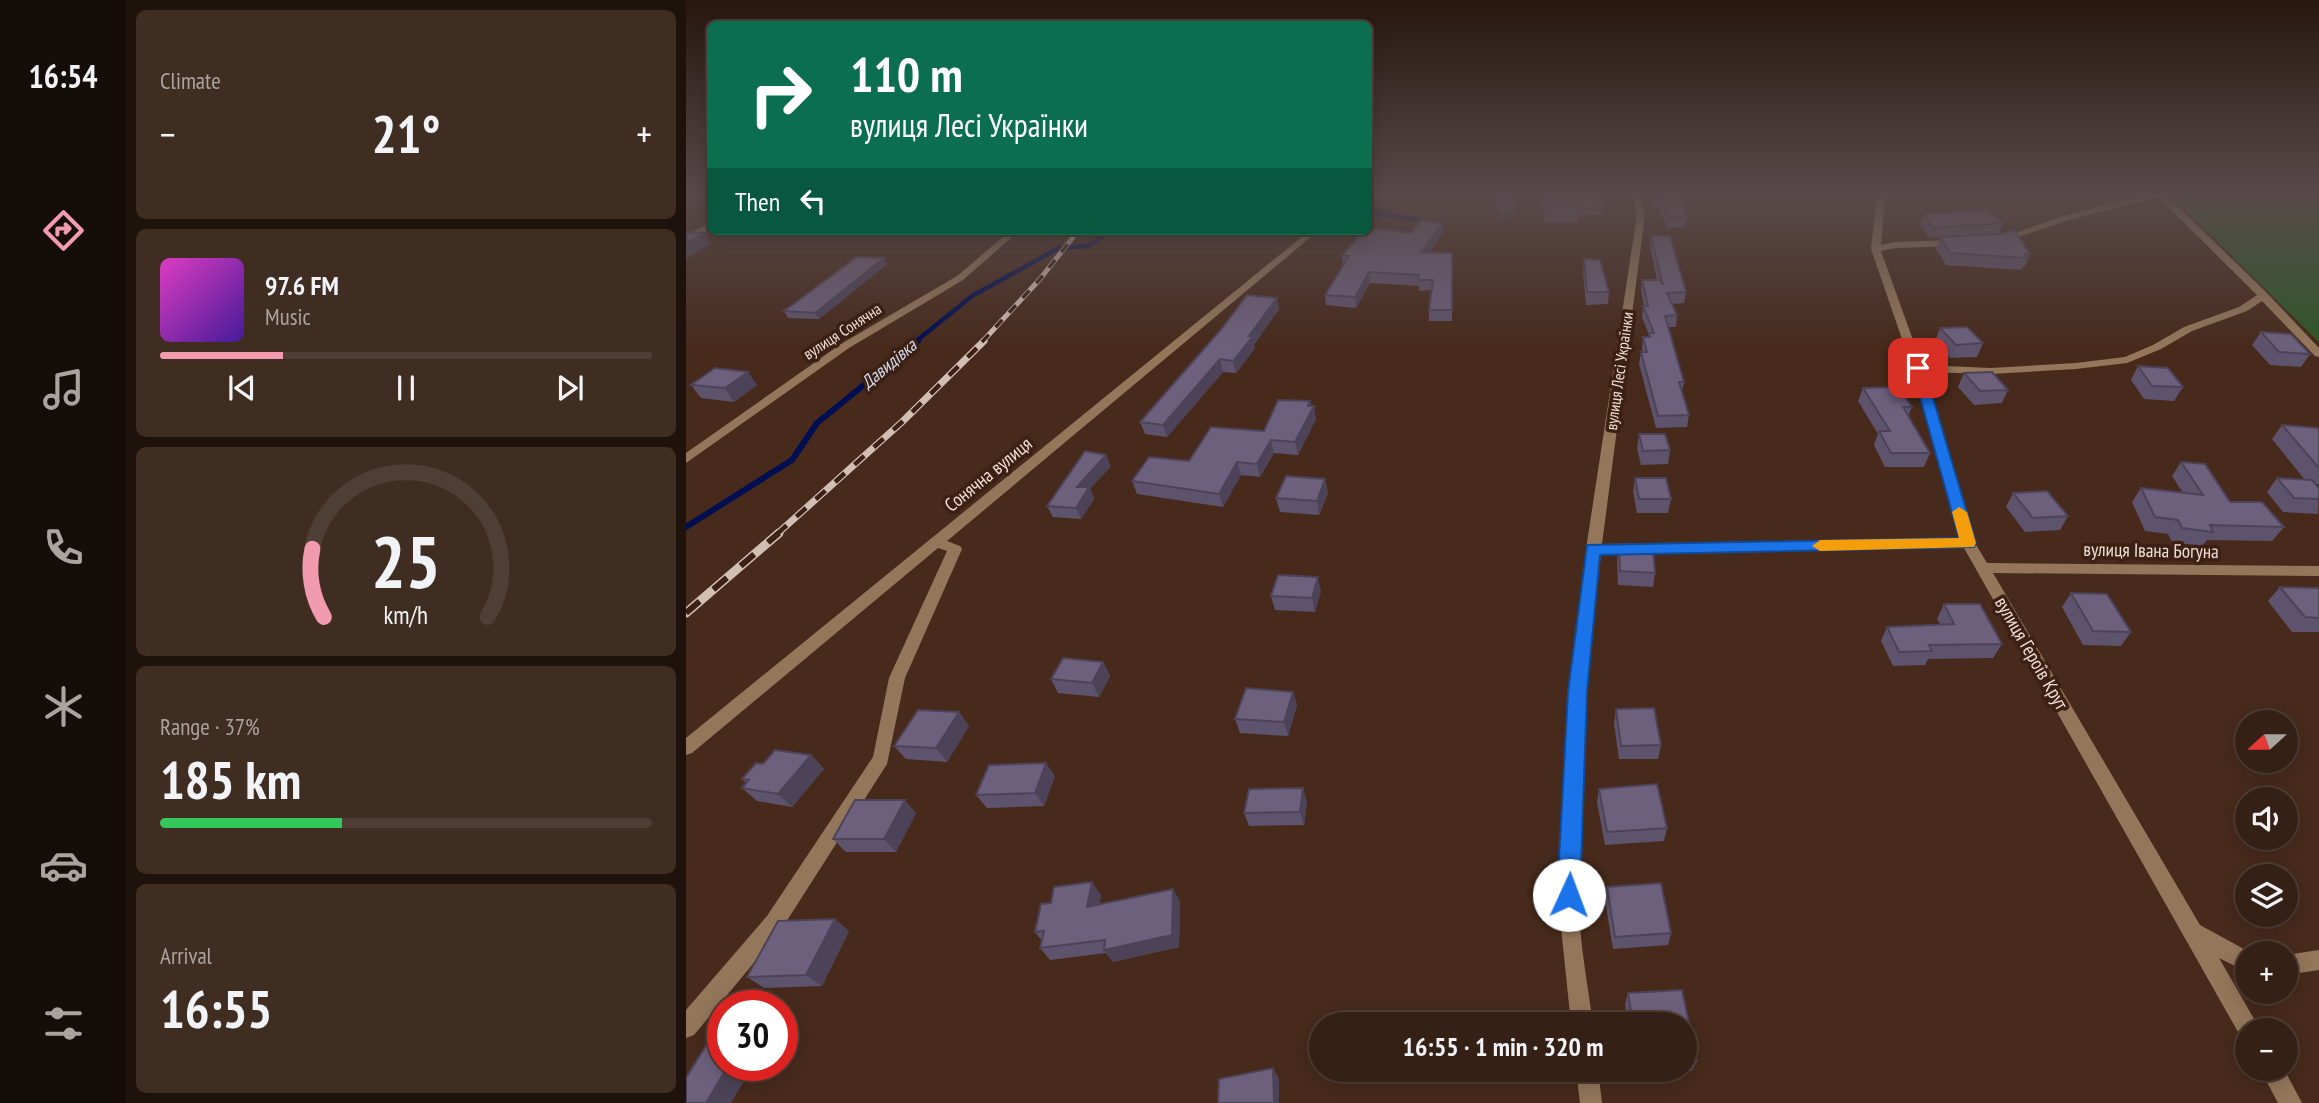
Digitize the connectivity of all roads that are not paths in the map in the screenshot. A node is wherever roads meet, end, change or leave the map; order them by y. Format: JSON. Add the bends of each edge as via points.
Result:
{"nodes":[{"id":1,"x":999,"y":244,"type":"edge"},
{"id":2,"x":1298,"y":244,"type":"edge"},
{"id":3,"x":1637,"y":244,"type":"edge"},
{"id":4,"x":1876,"y":244,"type":"edge"},
{"id":5,"x":1908,"y":244,"type":"edge"},
{"id":6,"x":2211,"y":244,"type":"edge"},
{"id":7,"x":1876,"y":249,"type":"junction"},
{"id":8,"x":2263,"y":295,"type":"junction"},
{"id":9,"x":2319,"y":354,"type":"edge"},
{"id":10,"x":1918,"y":368,"type":"junction"},
{"id":11,"x":686,"y":459,"type":"edge"},
{"id":12,"x":935,"y":542,"type":"junction"},
{"id":13,"x":1968,"y":543,"type":"junction"},
{"id":14,"x":1593,"y":549,"type":"junction"},
{"id":15,"x":1983,"y":568,"type":"junction"},
{"id":16,"x":2319,"y":571,"type":"edge"},
{"id":17,"x":686,"y":748,"type":"edge"},
{"id":18,"x":2194,"y":932,"type":"junction"},
{"id":19,"x":2235,"y":955,"type":"edge"},
{"id":20,"x":2319,"y":960,"type":"edge"},
{"id":21,"x":2298,"y":963,"type":"edge"},
{"id":22,"x":1581,"y":1012,"type":"edge"},
{"id":23,"x":2243,"y":1018,"type":"edge"},
{"id":24,"x":686,"y":1027,"type":"edge"},
{"id":25,"x":2278,"y":1081,"type":"edge"},
{"id":26,"x":1589,"y":1082,"type":"edge"},
{"id":27,"x":1591,"y":1103,"type":"edge"},
{"id":28,"x":2291,"y":1103,"type":"edge"}],
"edges":[{"from":1,"to":11,"type":"street","name":"вулиця Сонячна","via":[[960,278],[845,346]]},
{"from":2,"to":12,"type":"street","name":"Сонячна вулиця"},
{"from":3,"to":14,"type":"street","name":"вулиця Лесі Українки"},
{"from":4,"to":7,"type":"street","name":"вулиця Героїв Крут"},
{"from":5,"to":7,"type":"street"},
{"from":6,"to":8,"type":"street"},
{"from":7,"to":10,"type":"street","name":"вулиця Героїв Крут"},
{"from":8,"to":9,"type":"street"},
{"from":8,"to":10,"type":"street","via":[[2243,309],[2188,329],[2127,360],[1991,370]]},
{"from":10,"to":13,"type":"street","name":"вулиця Героїв Крут"},
{"from":12,"to":17,"type":"street","name":"Сонячна вулиця"},
{"from":12,"to":24,"type":"street","via":[[954,549],[897,678],[881,759],[774,923]]},
{"from":13,"to":14,"type":"street"},
{"from":13,"to":15,"type":"street","name":"вулиця Героїв Крут"},
{"from":14,"to":22,"type":"street","name":"вулиця Лесі Українки","via":[[1578,692],[1569,895]]},
{"from":15,"to":16,"type":"street","name":"вулиця Івана Богуна"},
{"from":15,"to":18,"type":"street","name":"вулиця Героїв Крут"},
{"from":18,"to":19,"type":"street"},
{"from":18,"to":23,"type":"street","name":"вулиця Героїв Крут"},
{"from":20,"to":21,"type":"street"},
{"from":25,"to":28,"type":"street"},
{"from":26,"to":27,"type":"street"}]}
